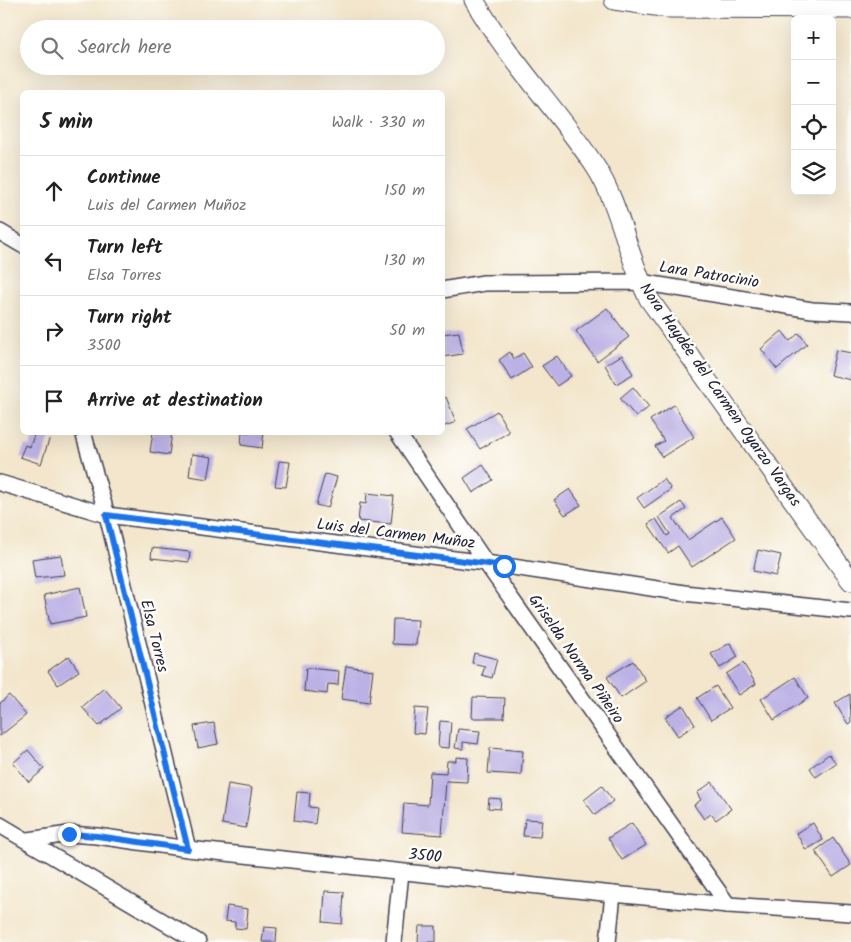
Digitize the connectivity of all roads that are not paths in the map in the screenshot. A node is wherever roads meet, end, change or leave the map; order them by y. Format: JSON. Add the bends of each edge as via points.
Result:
{"nodes":[{"id":1,"x":474,"y":0,"type":"edge"},
{"id":2,"x":614,"y":0,"type":"edge"},
{"id":3,"x":851,"y":9,"type":"edge"},
{"id":4,"x":0,"y":232,"type":"edge"},
{"id":5,"x":20,"y":245,"type":"edge"},
{"id":6,"x":640,"y":282,"type":"junction"},
{"id":7,"x":445,"y":290,"type":"edge"},
{"id":8,"x":851,"y":312,"type":"edge"},
{"id":9,"x":85,"y":435,"type":"edge"},
{"id":10,"x":399,"y":435,"type":"edge"},
{"id":11,"x":0,"y":483,"type":"edge"},
{"id":12,"x":106,"y":515,"type":"junction"},
{"id":13,"x":486,"y":563,"type":"junction"},
{"id":14,"x":851,"y":581,"type":"edge"},
{"id":15,"x":851,"y":611,"type":"edge"},
{"id":16,"x":0,"y":825,"type":"edge"},
{"id":17,"x":29,"y":840,"type":"junction"},
{"id":18,"x":188,"y":849,"type":"junction"},
{"id":19,"x":401,"y":872,"type":"junction"},
{"id":20,"x":613,"y":894,"type":"junction"},
{"id":21,"x":728,"y":905,"type":"junction"},
{"id":22,"x":851,"y":913,"type":"edge"},
{"id":23,"x":198,"y":942,"type":"edge"},
{"id":24,"x":394,"y":942,"type":"edge"},
{"id":25,"x":608,"y":942,"type":"edge"}],
"edges":[{"from":1,"to":6,"type":"street","name":"Nora Haydée del Carmen Oyarzo Vargas","via":[[595,166],[612,200]]},
{"from":2,"to":3,"type":"street","via":[[669,8]]},
{"from":4,"to":5,"type":"street"},
{"from":6,"to":7,"type":"street","name":"Lara Patrocinio","via":[[484,283]]},
{"from":6,"to":8,"type":"street","name":"Lara Patrocinio","via":[[812,310]]},
{"from":6,"to":14,"type":"street","name":"Nora Haydée del Carmen Oyarzo Vargas"},
{"from":9,"to":12,"type":"street","name":"Elsa Torres"},
{"from":10,"to":13,"type":"street","name":"Griselda Norma Piñeiro"},
{"from":11,"to":12,"type":"street","name":"Luis del Carmen Muñoz"},
{"from":12,"to":13,"type":"street","name":"Luis del Carmen Muñoz"},
{"from":12,"to":18,"type":"street","name":"Elsa Torres"},
{"from":13,"to":15,"type":"street","name":"Luis del Carmen Muñoz","via":[[675,592]]},
{"from":13,"to":21,"type":"street","name":"Griselda Norma Piñeiro"},
{"from":16,"to":17,"type":"street"},
{"from":17,"to":18,"type":"street","name":"3500","via":[[69,834]]},
{"from":17,"to":23,"type":"street"},
{"from":18,"to":19,"type":"street","name":"3500"},
{"from":19,"to":20,"type":"street","name":"3500"},
{"from":19,"to":24,"type":"street"},
{"from":20,"to":21,"type":"street","name":"3500"},
{"from":20,"to":25,"type":"street"},
{"from":21,"to":22,"type":"street","name":"3500"}]}
